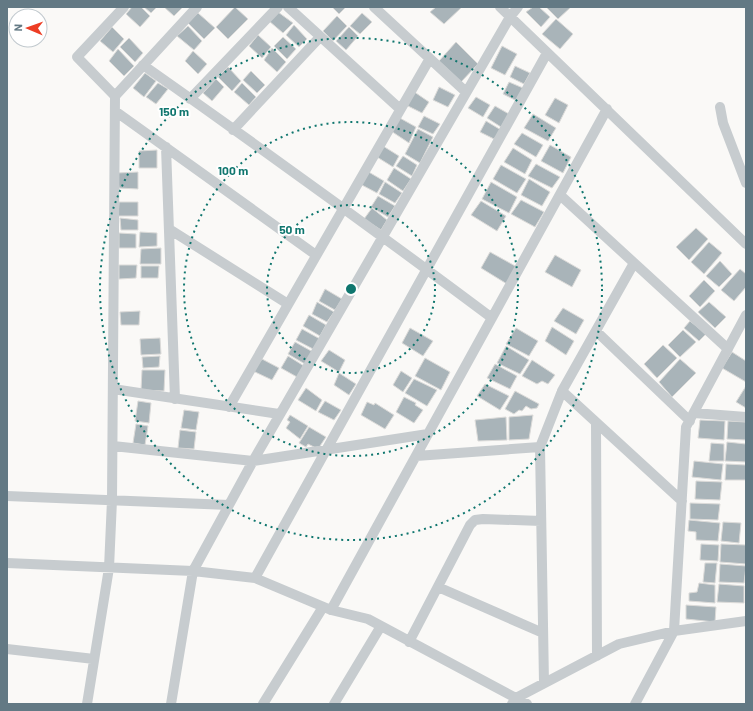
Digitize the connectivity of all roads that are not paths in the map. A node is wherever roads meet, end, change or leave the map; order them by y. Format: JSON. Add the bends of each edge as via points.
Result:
{"nodes":[{"id":1,"x":124,"y":7,"type":"edge"},
{"id":2,"x":197,"y":7,"type":"edge"},
{"id":3,"x":278,"y":7,"type":"edge"},
{"id":4,"x":288,"y":7,"type":"edge"},
{"id":5,"x":374,"y":7,"type":"edge"},
{"id":6,"x":500,"y":7,"type":"edge"},
{"id":7,"x":518,"y":7,"type":"edge"},
{"id":8,"x":510,"y":16,"type":"junction"},
{"id":9,"x":320,"y":37,"type":"junction"},
{"id":10,"x":547,"y":52,"type":"junction"},
{"id":11,"x":429,"y":60,"type":"junction"},
{"id":12,"x":143,"y":66,"type":"junction"},
{"id":13,"x":466,"y":92,"type":"junction"},
{"id":14,"x":115,"y":96,"type":"junction"},
{"id":15,"x":190,"y":99,"type":"junction"},
{"id":16,"x":720,"y":107,"type":"dead end"},
{"id":17,"x":400,"y":109,"type":"junction"},
{"id":18,"x":607,"y":109,"type":"junction"},
{"id":19,"x":115,"y":111,"type":"junction"},
{"id":20,"x":233,"y":130,"type":"junction"},
{"id":21,"x":166,"y":147,"type":"junction"},
{"id":22,"x":741,"y":152,"type":"edge"},
{"id":23,"x":746,"y":182,"type":"edge"},
{"id":24,"x":560,"y":196,"type":"junction"},
{"id":25,"x":344,"y":207,"type":"junction"},
{"id":26,"x":169,"y":229,"type":"junction"},
{"id":27,"x":381,"y":237,"type":"junction"},
{"id":28,"x":745,"y":241,"type":"edge"},
{"id":29,"x":316,"y":255,"type":"junction"},
{"id":30,"x":634,"y":263,"type":"junction"},
{"id":31,"x":427,"y":269,"type":"junction"},
{"id":32,"x":288,"y":304,"type":"junction"},
{"id":33,"x":746,"y":315,"type":"edge"},
{"id":34,"x":492,"y":318,"type":"junction"},
{"id":35,"x":596,"y":330,"type":"junction"},
{"id":36,"x":728,"y":349,"type":"junction"},
{"id":37,"x":113,"y":389,"type":"junction"},
{"id":38,"x":562,"y":391,"type":"junction"},
{"id":39,"x":175,"y":399,"type":"junction"},
{"id":40,"x":229,"y":407,"type":"junction"},
{"id":41,"x":279,"y":414,"type":"junction"},
{"id":42,"x":692,"y":417,"type":"junction"},
{"id":43,"x":746,"y":417,"type":"edge"},
{"id":44,"x":596,"y":422,"type":"junction"},
{"id":45,"x":428,"y":434,"type":"junction"},
{"id":46,"x":113,"y":446,"type":"junction"},
{"id":47,"x":540,"y":447,"type":"junction"},
{"id":48,"x":326,"y":451,"type":"junction"},
{"id":49,"x":416,"y":456,"type":"junction"},
{"id":50,"x":253,"y":461,"type":"junction"},
{"id":51,"x":7,"y":496,"type":"edge"},
{"id":52,"x":112,"y":500,"type":"junction"},
{"id":53,"x":682,"y":501,"type":"junction"},
{"id":54,"x":229,"y":505,"type":"junction"},
{"id":55,"x":541,"y":521,"type":"junction"},
{"id":56,"x":7,"y":563,"type":"edge"},
{"id":57,"x":109,"y":568,"type":"junction"},
{"id":58,"x":193,"y":571,"type":"junction"},
{"id":59,"x":255,"y":578,"type":"junction"},
{"id":60,"x":438,"y":587,"type":"junction"},
{"id":61,"x":327,"y":609,"type":"junction"},
{"id":62,"x":746,"y":621,"type":"edge"},
{"id":63,"x":381,"y":626,"type":"junction"},
{"id":64,"x":674,"y":631,"type":"junction"},
{"id":65,"x":543,"y":633,"type":"junction"},
{"id":66,"x":409,"y":642,"type":"junction"},
{"id":67,"x":7,"y":649,"type":"edge"},
{"id":68,"x":596,"y":656,"type":"junction"},
{"id":69,"x":94,"y":659,"type":"junction"},
{"id":70,"x":544,"y":683,"type":"junction"},
{"id":71,"x":514,"y":701,"type":"edge"},
{"id":72,"x":87,"y":704,"type":"edge"},
{"id":73,"x":171,"y":704,"type":"edge"},
{"id":74,"x":263,"y":704,"type":"edge"},
{"id":75,"x":334,"y":704,"type":"edge"},
{"id":76,"x":527,"y":704,"type":"edge"},
{"id":77,"x":635,"y":704,"type":"edge"}],
"edges":[{"from":1,"to":14,"type":"street","via":[[77,57]]},
{"from":2,"to":12,"type":"street"},
{"from":3,"to":15,"type":"street"},
{"from":4,"to":9,"type":"street"},
{"from":5,"to":11,"type":"street"},
{"from":6,"to":8,"type":"street"},
{"from":7,"to":8,"type":"street"},
{"from":8,"to":10,"type":"street"},
{"from":8,"to":13,"type":"street"},
{"from":9,"to":17,"type":"street"},
{"from":9,"to":20,"type":"street"},
{"from":10,"to":18,"type":"street"},
{"from":10,"to":31,"type":"street"},
{"from":11,"to":13,"type":"street"},
{"from":11,"to":17,"type":"street"},
{"from":12,"to":14,"type":"street"},
{"from":12,"to":15,"type":"street"},
{"from":13,"to":27,"type":"street"},
{"from":14,"to":19,"type":"street"},
{"from":15,"to":20,"type":"street"},
{"from":16,"to":22,"type":"street","via":[[723,123]]},
{"from":17,"to":25,"type":"street"},
{"from":18,"to":24,"type":"street"},
{"from":18,"to":28,"type":"street"},
{"from":19,"to":21,"type":"street"},
{"from":19,"to":37,"type":"street"},
{"from":20,"to":25,"type":"street"},
{"from":21,"to":26,"type":"street"},
{"from":21,"to":29,"type":"street"},
{"from":22,"to":23,"type":"street"},
{"from":24,"to":30,"type":"street"},
{"from":24,"to":34,"type":"street"},
{"from":25,"to":27,"type":"street"},
{"from":25,"to":29,"type":"street"},
{"from":26,"to":32,"type":"street"},
{"from":26,"to":39,"type":"street"},
{"from":27,"to":31,"type":"street"},
{"from":27,"to":41,"type":"street"},
{"from":29,"to":32,"type":"street"},
{"from":30,"to":35,"type":"street"},
{"from":30,"to":36,"type":"street"},
{"from":31,"to":34,"type":"street"},
{"from":31,"to":48,"type":"street"},
{"from":32,"to":40,"type":"street"},
{"from":33,"to":36,"type":"street"},
{"from":34,"to":45,"type":"street"},
{"from":35,"to":38,"type":"street"},
{"from":35,"to":42,"type":"street"},
{"from":36,"to":42,"type":"street"},
{"from":37,"to":39,"type":"street"},
{"from":37,"to":46,"type":"street"},
{"from":38,"to":44,"type":"street"},
{"from":38,"to":47,"type":"street"},
{"from":39,"to":40,"type":"street"},
{"from":40,"to":41,"type":"street"},
{"from":41,"to":50,"type":"street"},
{"from":42,"to":43,"type":"street"},
{"from":42,"to":53,"type":"street","via":[[686,427]]},
{"from":44,"to":53,"type":"street"},
{"from":44,"to":68,"type":"street"},
{"from":45,"to":48,"type":"street"},
{"from":45,"to":49,"type":"street"},
{"from":46,"to":50,"type":"street"},
{"from":46,"to":52,"type":"street"},
{"from":47,"to":49,"type":"street"},
{"from":47,"to":55,"type":"street"},
{"from":48,"to":50,"type":"street"},
{"from":48,"to":59,"type":"street"},
{"from":49,"to":61,"type":"street"},
{"from":50,"to":54,"type":"street"},
{"from":51,"to":52,"type":"street"},
{"from":52,"to":54,"type":"street"},
{"from":52,"to":57,"type":"street"},
{"from":53,"to":64,"type":"street"},
{"from":54,"to":58,"type":"street"},
{"from":55,"to":60,"type":"street","via":[[476,520],[470,525]]},
{"from":55,"to":65,"type":"street"},
{"from":56,"to":57,"type":"street"},
{"from":57,"to":58,"type":"street"},
{"from":57,"to":69,"type":"street"},
{"from":58,"to":59,"type":"street"},
{"from":58,"to":73,"type":"street"},
{"from":59,"to":61,"type":"street"},
{"from":60,"to":65,"type":"street"},
{"from":60,"to":66,"type":"street"},
{"from":61,"to":63,"type":"street","via":[[368,619]]},
{"from":61,"to":74,"type":"street"},
{"from":62,"to":64,"type":"street"},
{"from":63,"to":66,"type":"street"},
{"from":63,"to":75,"type":"street"},
{"from":64,"to":68,"type":"street","via":[[619,644]]},
{"from":64,"to":77,"type":"street"},
{"from":65,"to":70,"type":"street"},
{"from":66,"to":71,"type":"street"},
{"from":67,"to":69,"type":"street"},
{"from":68,"to":70,"type":"street"},
{"from":69,"to":72,"type":"street"},
{"from":70,"to":71,"type":"street"},
{"from":71,"to":76,"type":"street"}]}
